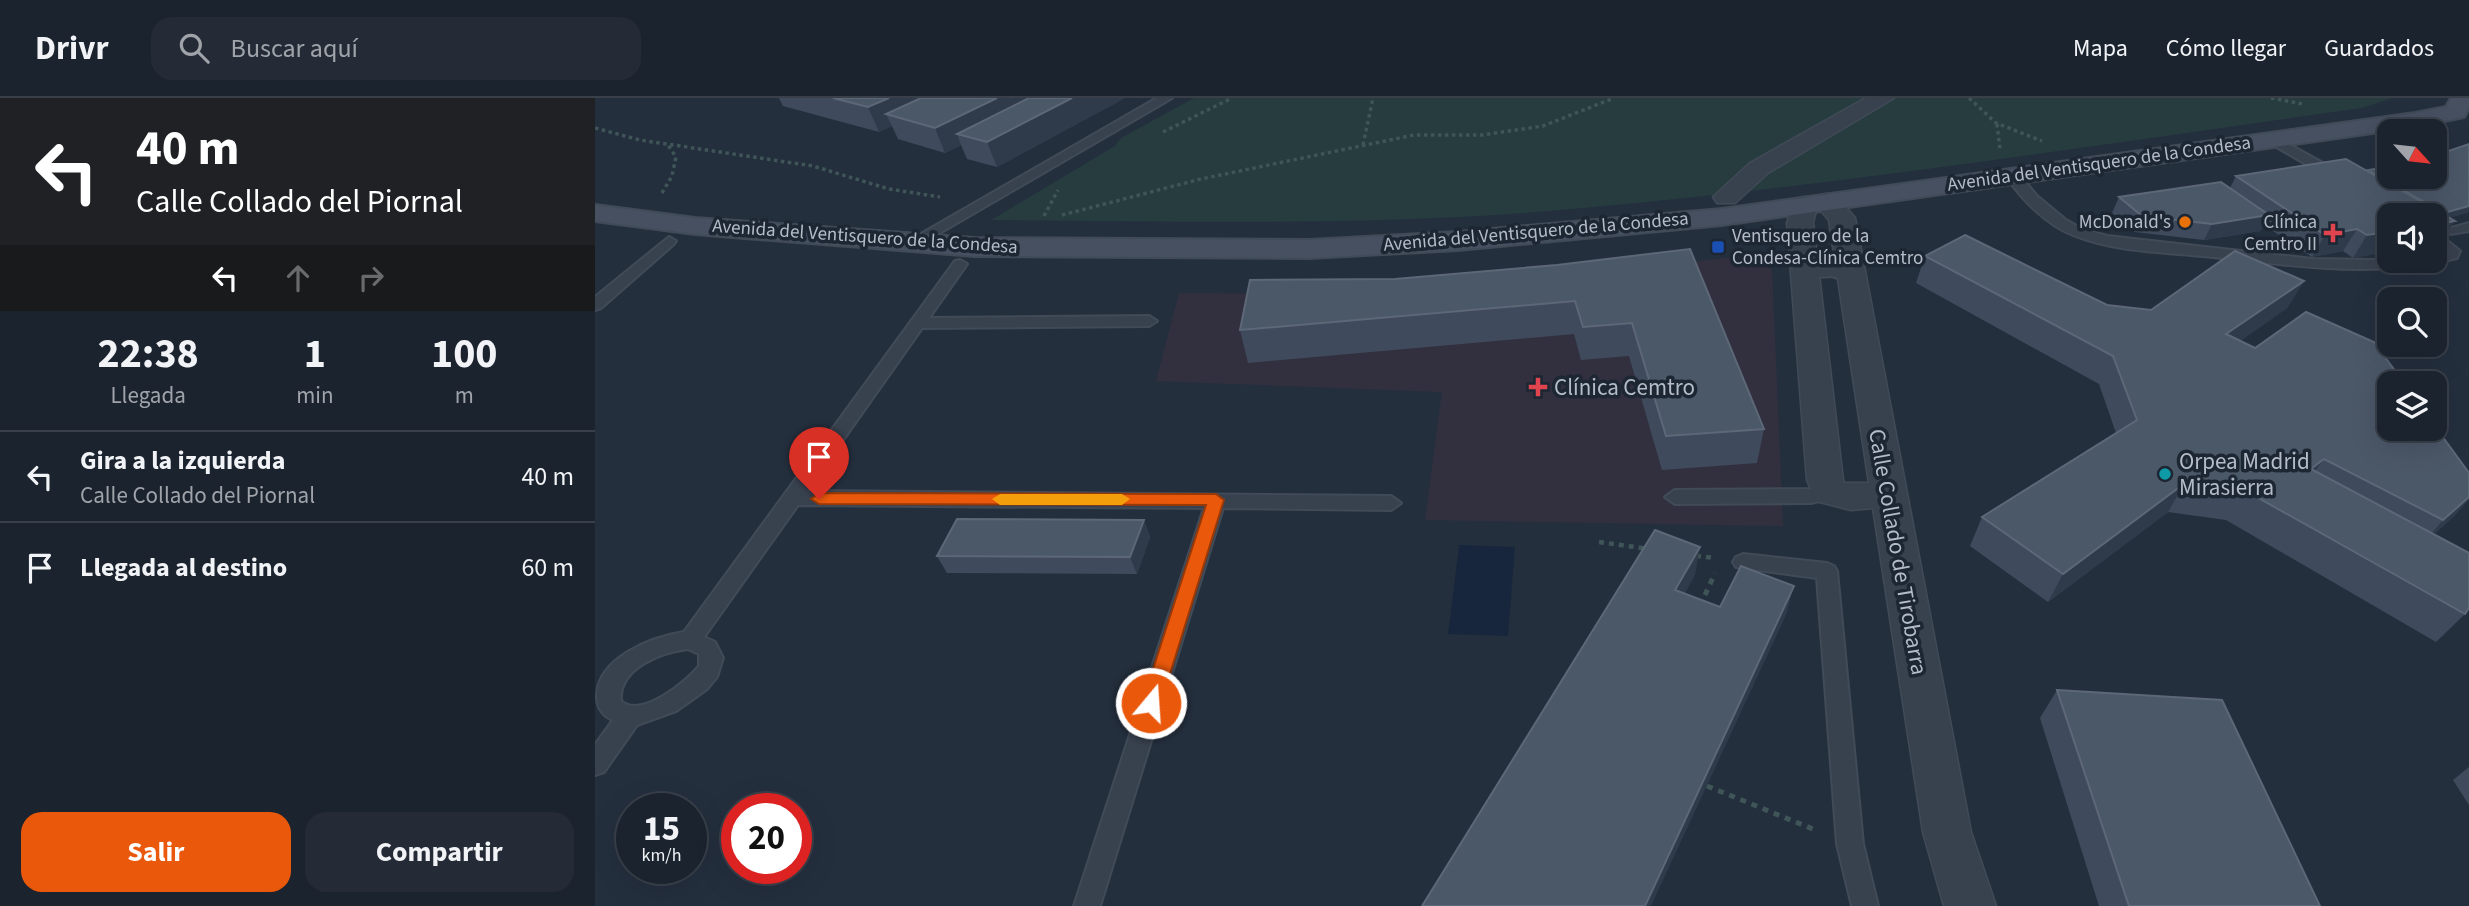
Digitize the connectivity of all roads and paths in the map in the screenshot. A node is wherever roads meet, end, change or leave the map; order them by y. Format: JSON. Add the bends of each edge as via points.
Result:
{"nodes":[{"id":1,"x":1166,"y":98,"type":"edge"},
{"id":2,"x":1232,"y":98,"type":"edge"},
{"id":3,"x":1373,"y":98,"type":"edge"},
{"id":4,"x":1613,"y":98,"type":"edge"},
{"id":5,"x":1883,"y":98,"type":"edge"},
{"id":6,"x":1969,"y":98,"type":"edge"},
{"id":7,"x":2463,"y":98,"type":"edge"},
{"id":8,"x":1996,"y":123,"type":"junction"},
{"id":9,"x":595,"y":128,"type":"edge"},
{"id":10,"x":2469,"y":128,"type":"edge"},
{"id":11,"x":2447,"y":131,"type":"edge"},
{"id":12,"x":1160,"y":133,"type":"dead end"},
{"id":13,"x":2377,"y":140,"type":"edge"},
{"id":14,"x":2043,"y":141,"type":"dead end"},
{"id":15,"x":667,"y":145,"type":"junction"},
{"id":16,"x":1363,"y":145,"type":"junction"},
{"id":17,"x":2283,"y":146,"type":"junction"},
{"id":18,"x":1999,"y":152,"type":"dead end"},
{"id":19,"x":2019,"y":183,"type":"junction"},
{"id":20,"x":1067,"y":184,"type":"dead end"},
{"id":21,"x":2354,"y":187,"type":"edge"},
{"id":22,"x":1726,"y":197,"type":"dead end"},
{"id":23,"x":658,"y":201,"type":"dead end"},
{"id":24,"x":982,"y":203,"type":"junction"},
{"id":25,"x":1818,"y":212,"type":"junction"},
{"id":26,"x":595,"y":213,"type":"edge"},
{"id":27,"x":2469,"y":227,"type":"edge"},
{"id":28,"x":2451,"y":230,"type":"edge"},
{"id":29,"x":595,"y":232,"type":"edge"},
{"id":30,"x":669,"y":241,"type":"junction"},
{"id":31,"x":914,"y":242,"type":"junction"},
{"id":32,"x":2447,"y":242,"type":"edge"},
{"id":33,"x":2447,"y":256,"type":"edge"},
{"id":34,"x":960,"y":264,"type":"junction"},
{"id":35,"x":2377,"y":264,"type":"edge"},
{"id":36,"x":1805,"y":272,"type":"junction"},
{"id":37,"x":1853,"y":278,"type":"junction"},
{"id":38,"x":595,"y":305,"type":"edge"},
{"id":39,"x":1149,"y":321,"type":"dead end"},
{"id":40,"x":919,"y":323,"type":"junction"},
{"id":41,"x":1887,"y":490,"type":"junction"},
{"id":42,"x":1829,"y":492,"type":"junction"},
{"id":43,"x":1675,"y":497,"type":"dead end"},
{"id":44,"x":793,"y":498,"type":"junction"},
{"id":45,"x":1216,"y":500,"type":"junction"},
{"id":46,"x":1391,"y":503,"type":"dead end"},
{"id":47,"x":1599,"y":542,"type":"dead end"},
{"id":48,"x":1653,"y":550,"type":"edge"},
{"id":49,"x":1694,"y":555,"type":"edge"},
{"id":50,"x":1744,"y":562,"type":"dead end"},
{"id":51,"x":1696,"y":615,"type":"edge"},
{"id":52,"x":690,"y":640,"type":"junction"},
{"id":53,"x":630,"y":716,"type":"junction"},
{"id":54,"x":595,"y":764,"type":"edge"},
{"id":55,"x":1707,"y":786,"type":"edge"},
{"id":56,"x":1850,"y":844,"type":"junction"},
{"id":57,"x":1087,"y":906,"type":"edge"},
{"id":58,"x":1865,"y":906,"type":"edge"},
{"id":59,"x":1970,"y":906,"type":"edge"}],
"edges":[{"from":1,"to":24,"type":"lane"},
{"from":2,"to":12,"type":"path"},
{"from":3,"to":16,"type":"path"},
{"from":4,"to":16,"type":"path","via":[[1543,126],[1482,135],[1414,135]]},
{"from":5,"to":22,"type":"street","via":[[1759,168]]},
{"from":6,"to":8,"type":"path"},
{"from":7,"to":17,"type":"main road","name":"Avenida del Ventisquero de la Condesa","via":[[2455,112]]},
{"from":8,"to":14,"type":"path"},
{"from":8,"to":18,"type":"path"},
{"from":9,"to":15,"type":"path"},
{"from":10,"to":11,"type":"main road"},
{"from":13,"to":17,"type":"main road","name":"Avenida del Ventisquero de la Condesa"},
{"from":15,"to":23,"type":"path","via":[[676,157]]},
{"from":15,"to":24,"type":"path","via":[[813,166],[889,189]]},
{"from":16,"to":20,"type":"path","via":[[1201,179],[1042,220],[1058,190]]},
{"from":17,"to":19,"type":"main road","name":"Avenida del Ventisquero de la Condesa"},
{"from":17,"to":21,"type":"lane"},
{"from":19,"to":25,"type":"main road","name":"Avenida del Ventisquero de la Condesa"},
{"from":19,"to":35,"type":"lane","via":[[2068,228],[2107,239],[2296,261]]},
{"from":24,"to":31,"type":"lane"},
{"from":25,"to":31,"type":"main road","name":"Avenida del Ventisquero de la Condesa","via":[[1309,249],[975,247]]},
{"from":25,"to":34,"type":"main road","name":"Avenida del Ventisquero de la Condesa","via":[[1579,246],[1301,265]]},
{"from":25,"to":36,"type":"street"},
{"from":25,"to":37,"type":"street","name":"Calle Collado de Tirobarra"},
{"from":26,"to":31,"type":"main road","name":"Avenida del Ventisquero de la Condesa","via":[[695,226]]},
{"from":27,"to":28,"type":"lane"},
{"from":29,"to":30,"type":"main road","name":"Avenida del Ventisquero de la Condesa"},
{"from":30,"to":34,"type":"main road","name":"Avenida del Ventisquero de la Condesa"},
{"from":30,"to":38,"type":"lane"},
{"from":32,"to":33,"type":"lane","via":[[2453,251]]},
{"from":34,"to":40,"type":"lane"},
{"from":36,"to":37,"type":"lane","via":[[1833,271]]},
{"from":36,"to":42,"type":"street"},
{"from":37,"to":41,"type":"street","name":"Calle Collado de Tirobarra"},
{"from":39,"to":40,"type":"lane"},
{"from":40,"to":44,"type":"lane"},
{"from":41,"to":42,"type":"street","via":[[1861,499]]},
{"from":41,"to":59,"type":"street","name":"Calle Collado de Tirobarra","via":[[1947,832]]},
{"from":42,"to":43,"type":"lane"},
{"from":44,"to":45,"type":"lane"},
{"from":44,"to":52,"type":"lane"},
{"from":45,"to":46,"type":"lane"},
{"from":45,"to":57,"type":"lane"},
{"from":47,"to":48,"type":"path"},
{"from":49,"to":51,"type":"path","via":[[1721,559]]},
{"from":50,"to":56,"type":"lane","via":[[1827,571]]},
{"from":52,"to":53,"type":"lane","via":[[710,650],[712,661],[698,686],[665,708]]},
{"from":52,"to":53,"type":"lane","via":[[644,653],[617,674],[606,697],[617,713]]},
{"from":53,"to":54,"type":"lane"},
{"from":55,"to":56,"type":"path"},
{"from":56,"to":58,"type":"lane"}]}
